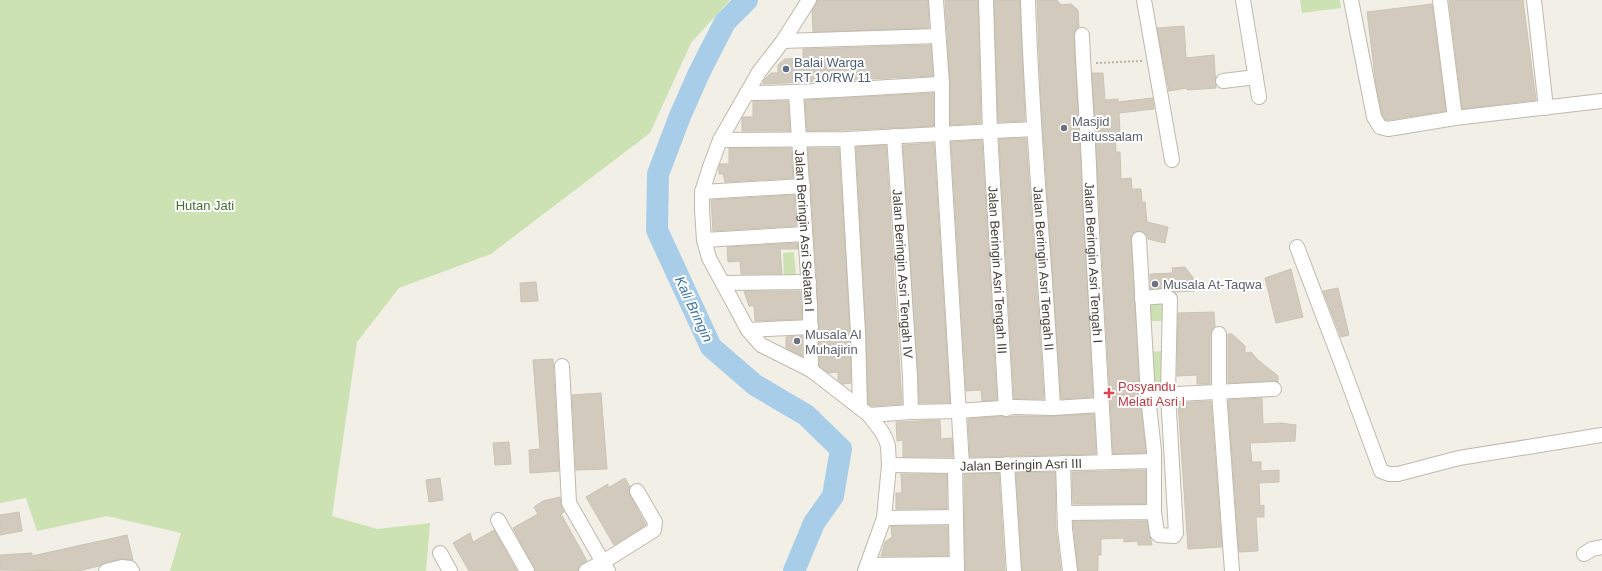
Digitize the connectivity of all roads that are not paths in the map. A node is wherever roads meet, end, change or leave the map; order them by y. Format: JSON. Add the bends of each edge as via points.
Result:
{"nodes":[{"id":1,"x":809,"y":0,"type":"edge"},
{"id":2,"x":936,"y":0,"type":"edge"},
{"id":3,"x":986,"y":0,"type":"edge"},
{"id":4,"x":1028,"y":0,"type":"edge"},
{"id":5,"x":1144,"y":0,"type":"edge"},
{"id":6,"x":1243,"y":0,"type":"edge"},
{"id":7,"x":1351,"y":0,"type":"edge"},
{"id":8,"x":1440,"y":0,"type":"edge"},
{"id":9,"x":1534,"y":0,"type":"edge"},
{"id":10,"x":1082,"y":35,"type":"dead end"},
{"id":11,"x":938,"y":36,"type":"junction"},
{"id":12,"x":783,"y":41,"type":"junction"},
{"id":13,"x":1256,"y":78,"type":"junction"},
{"id":14,"x":1223,"y":81,"type":"dead end"},
{"id":15,"x":942,"y":84,"type":"junction"},
{"id":16,"x":747,"y":93,"type":"junction"},
{"id":17,"x":796,"y":93,"type":"junction"},
{"id":18,"x":1259,"y":97,"type":"dead end"},
{"id":19,"x":1602,"y":101,"type":"edge"},
{"id":20,"x":1546,"y":108,"type":"junction"},
{"id":21,"x":1455,"y":118,"type":"junction"},
{"id":22,"x":1034,"y":129,"type":"junction"},
{"id":23,"x":990,"y":131,"type":"junction"},
{"id":24,"x":942,"y":134,"type":"junction"},
{"id":25,"x":894,"y":136,"type":"junction"},
{"id":26,"x":800,"y":139,"type":"junction"},
{"id":27,"x":847,"y":139,"type":"junction"},
{"id":28,"x":720,"y":140,"type":"junction"},
{"id":29,"x":1172,"y":160,"type":"dead end"},
{"id":30,"x":803,"y":186,"type":"junction"},
{"id":31,"x":702,"y":192,"type":"junction"},
{"id":32,"x":805,"y":234,"type":"junction"},
{"id":33,"x":1139,"y":239,"type":"dead end"},
{"id":34,"x":704,"y":240,"type":"junction"},
{"id":35,"x":1297,"y":246,"type":"dead end"},
{"id":36,"x":808,"y":282,"type":"junction"},
{"id":37,"x":723,"y":283,"type":"junction"},
{"id":38,"x":1142,"y":298,"type":"junction"},
{"id":39,"x":811,"y":327,"type":"junction"},
{"id":40,"x":748,"y":330,"type":"junction"},
{"id":41,"x":1219,"y":334,"type":"dead end"},
{"id":42,"x":562,"y":366,"type":"dead end"},
{"id":43,"x":811,"y":370,"type":"junction"},
{"id":44,"x":1274,"y":389,"type":"dead end"},
{"id":45,"x":1219,"y":392,"type":"junction"},
{"id":46,"x":1168,"y":394,"type":"junction"},
{"id":47,"x":1148,"y":396,"type":"junction"},
{"id":48,"x":1101,"y":405,"type":"junction"},
{"id":49,"x":1053,"y":408,"type":"junction"},
{"id":50,"x":1006,"y":409,"type":"junction"},
{"id":51,"x":958,"y":411,"type":"junction"},
{"id":52,"x":864,"y":412,"type":"junction"},
{"id":53,"x":911,"y":412,"type":"junction"},
{"id":54,"x":1602,"y":435,"type":"edge"},
{"id":55,"x":1172,"y":450,"type":"junction"},
{"id":56,"x":1154,"y":456,"type":"junction"},
{"id":57,"x":1105,"y":461,"type":"junction"},
{"id":58,"x":1063,"y":462,"type":"junction"},
{"id":59,"x":1007,"y":464,"type":"junction"},
{"id":60,"x":889,"y":465,"type":"junction"},
{"id":61,"x":958,"y":465,"type":"junction"},
{"id":62,"x":637,"y":491,"type":"dead end"},
{"id":63,"x":1154,"y":512,"type":"junction"},
{"id":64,"x":1066,"y":513,"type":"junction"},
{"id":65,"x":956,"y":517,"type":"junction"},
{"id":66,"x":884,"y":518,"type":"junction"},
{"id":67,"x":498,"y":520,"type":"dead end"},
{"id":68,"x":1602,"y":547,"type":"edge"},
{"id":69,"x":440,"y":553,"type":"dead end"},
{"id":70,"x":1584,"y":554,"type":"dead end"},
{"id":71,"x":605,"y":567,"type":"edge"},
{"id":72,"x":957,"y":567,"type":"edge"},
{"id":73,"x":867,"y":568,"type":"edge"},
{"id":74,"x":106,"y":571,"type":"edge"},
{"id":75,"x":132,"y":571,"type":"edge"},
{"id":76,"x":450,"y":571,"type":"edge"},
{"id":77,"x":527,"y":571,"type":"edge"},
{"id":78,"x":586,"y":571,"type":"edge"},
{"id":79,"x":1014,"y":571,"type":"edge"},
{"id":80,"x":1070,"y":571,"type":"edge"},
{"id":81,"x":1232,"y":571,"type":"edge"}],
"edges":[{"from":1,"to":12,"type":"street"},
{"from":2,"to":11,"type":"street"},
{"from":3,"to":23,"type":"street","name":"Jalan Beringin Asri Tengah III"},
{"from":4,"to":22,"type":"street","name":"Jalan Beringin Asri Tengah II"},
{"from":5,"to":29,"type":"street"},
{"from":6,"to":13,"type":"street"},
{"from":7,"to":21,"type":"street","via":[[1374,117],[1380,127],[1388,129]]},
{"from":8,"to":21,"type":"street"},
{"from":9,"to":20,"type":"street"},
{"from":10,"to":48,"type":"street","name":"Jalan Beringin Asri Tengah I"},
{"from":11,"to":12,"type":"street"},
{"from":11,"to":15,"type":"street"},
{"from":12,"to":16,"type":"street","via":[[759,72]]},
{"from":13,"to":14,"type":"street"},
{"from":13,"to":18,"type":"street"},
{"from":15,"to":17,"type":"street"},
{"from":15,"to":24,"type":"street"},
{"from":16,"to":17,"type":"street"},
{"from":16,"to":28,"type":"street"},
{"from":17,"to":26,"type":"street","name":"Jalan Beringin Asri Selatan I"},
{"from":19,"to":20,"type":"street"},
{"from":20,"to":21,"type":"street"},
{"from":22,"to":23,"type":"street"},
{"from":22,"to":49,"type":"street","name":"Jalan Beringin Asri Tengah II"},
{"from":23,"to":24,"type":"street"},
{"from":23,"to":50,"type":"street","name":"Jalan Beringin Asri Tengah III"},
{"from":24,"to":25,"type":"street"},
{"from":24,"to":51,"type":"street"},
{"from":25,"to":27,"type":"street"},
{"from":25,"to":53,"type":"street","name":"Jalan Beringin Asri Tengah IV"},
{"from":26,"to":27,"type":"street"},
{"from":26,"to":28,"type":"street"},
{"from":26,"to":30,"type":"street","name":"Jalan Beringin Asri Selatan I"},
{"from":27,"to":52,"type":"street"},
{"from":28,"to":31,"type":"street"},
{"from":30,"to":31,"type":"street"},
{"from":30,"to":32,"type":"street","name":"Jalan Beringin Asri Selatan I"},
{"from":31,"to":34,"type":"street"},
{"from":32,"to":34,"type":"street"},
{"from":32,"to":36,"type":"street","name":"Jalan Beringin Asri Selatan I"},
{"from":33,"to":38,"type":"street"},
{"from":34,"to":37,"type":"street","via":[[709,258]]},
{"from":35,"to":54,"type":"street","via":[[1380,471],[1398,474],[1459,458]]},
{"from":36,"to":37,"type":"street"},
{"from":36,"to":39,"type":"street","name":"Jalan Beringin Asri Selatan I"},
{"from":37,"to":40,"type":"street"},
{"from":38,"to":46,"type":"street","via":[[1166,296],[1170,299]]},
{"from":38,"to":47,"type":"street"},
{"from":39,"to":40,"type":"street"},
{"from":39,"to":43,"type":"street","name":"Jalan Beringin Asri Selatan I"},
{"from":40,"to":43,"type":"street","via":[[761,345]]},
{"from":41,"to":45,"type":"street"},
{"from":42,"to":71,"type":"street","via":[[569,504]]},
{"from":43,"to":52,"type":"street"},
{"from":44,"to":45,"type":"street"},
{"from":45,"to":46,"type":"street"},
{"from":45,"to":81,"type":"street"},
{"from":46,"to":47,"type":"street"},
{"from":46,"to":55,"type":"street"},
{"from":47,"to":56,"type":"street"},
{"from":48,"to":49,"type":"street"},
{"from":48,"to":57,"type":"street","name":"Jalan Beringin Asri Tengah I"},
{"from":49,"to":50,"type":"street"},
{"from":50,"to":51,"type":"street"},
{"from":51,"to":53,"type":"street"},
{"from":51,"to":61,"type":"street"},
{"from":52,"to":53,"type":"street"},
{"from":52,"to":60,"type":"street","via":[[886,440]]},
{"from":55,"to":56,"type":"street","name":"Jalan Beringin Asri III"},
{"from":55,"to":63,"type":"street","via":[[1176,535],[1163,536],[1157,533]]},
{"from":56,"to":57,"type":"street","name":"Jalan Beringin Asri III"},
{"from":56,"to":63,"type":"street"},
{"from":57,"to":58,"type":"street","name":"Jalan Beringin Asri III"},
{"from":58,"to":59,"type":"street","name":"Jalan Beringin Asri III"},
{"from":58,"to":64,"type":"street"},
{"from":59,"to":61,"type":"street","name":"Jalan Beringin Asri III"},
{"from":59,"to":79,"type":"street"},
{"from":60,"to":61,"type":"street","name":"Jalan Beringin Asri III"},
{"from":60,"to":66,"type":"street"},
{"from":61,"to":65,"type":"street"},
{"from":62,"to":71,"type":"street","via":[[655,522],[654,530]]},
{"from":63,"to":64,"type":"street"},
{"from":64,"to":80,"type":"street","via":[[1065,529]]},
{"from":65,"to":66,"type":"street"},
{"from":65,"to":72,"type":"street"},
{"from":66,"to":73,"type":"street"},
{"from":67,"to":77,"type":"street"},
{"from":68,"to":70,"type":"street"},
{"from":69,"to":76,"type":"street"},
{"from":71,"to":78,"type":"street"},
{"from":72,"to":73,"type":"street"},
{"from":74,"to":75,"type":"street","via":[[122,567],[130,568]]}]}
